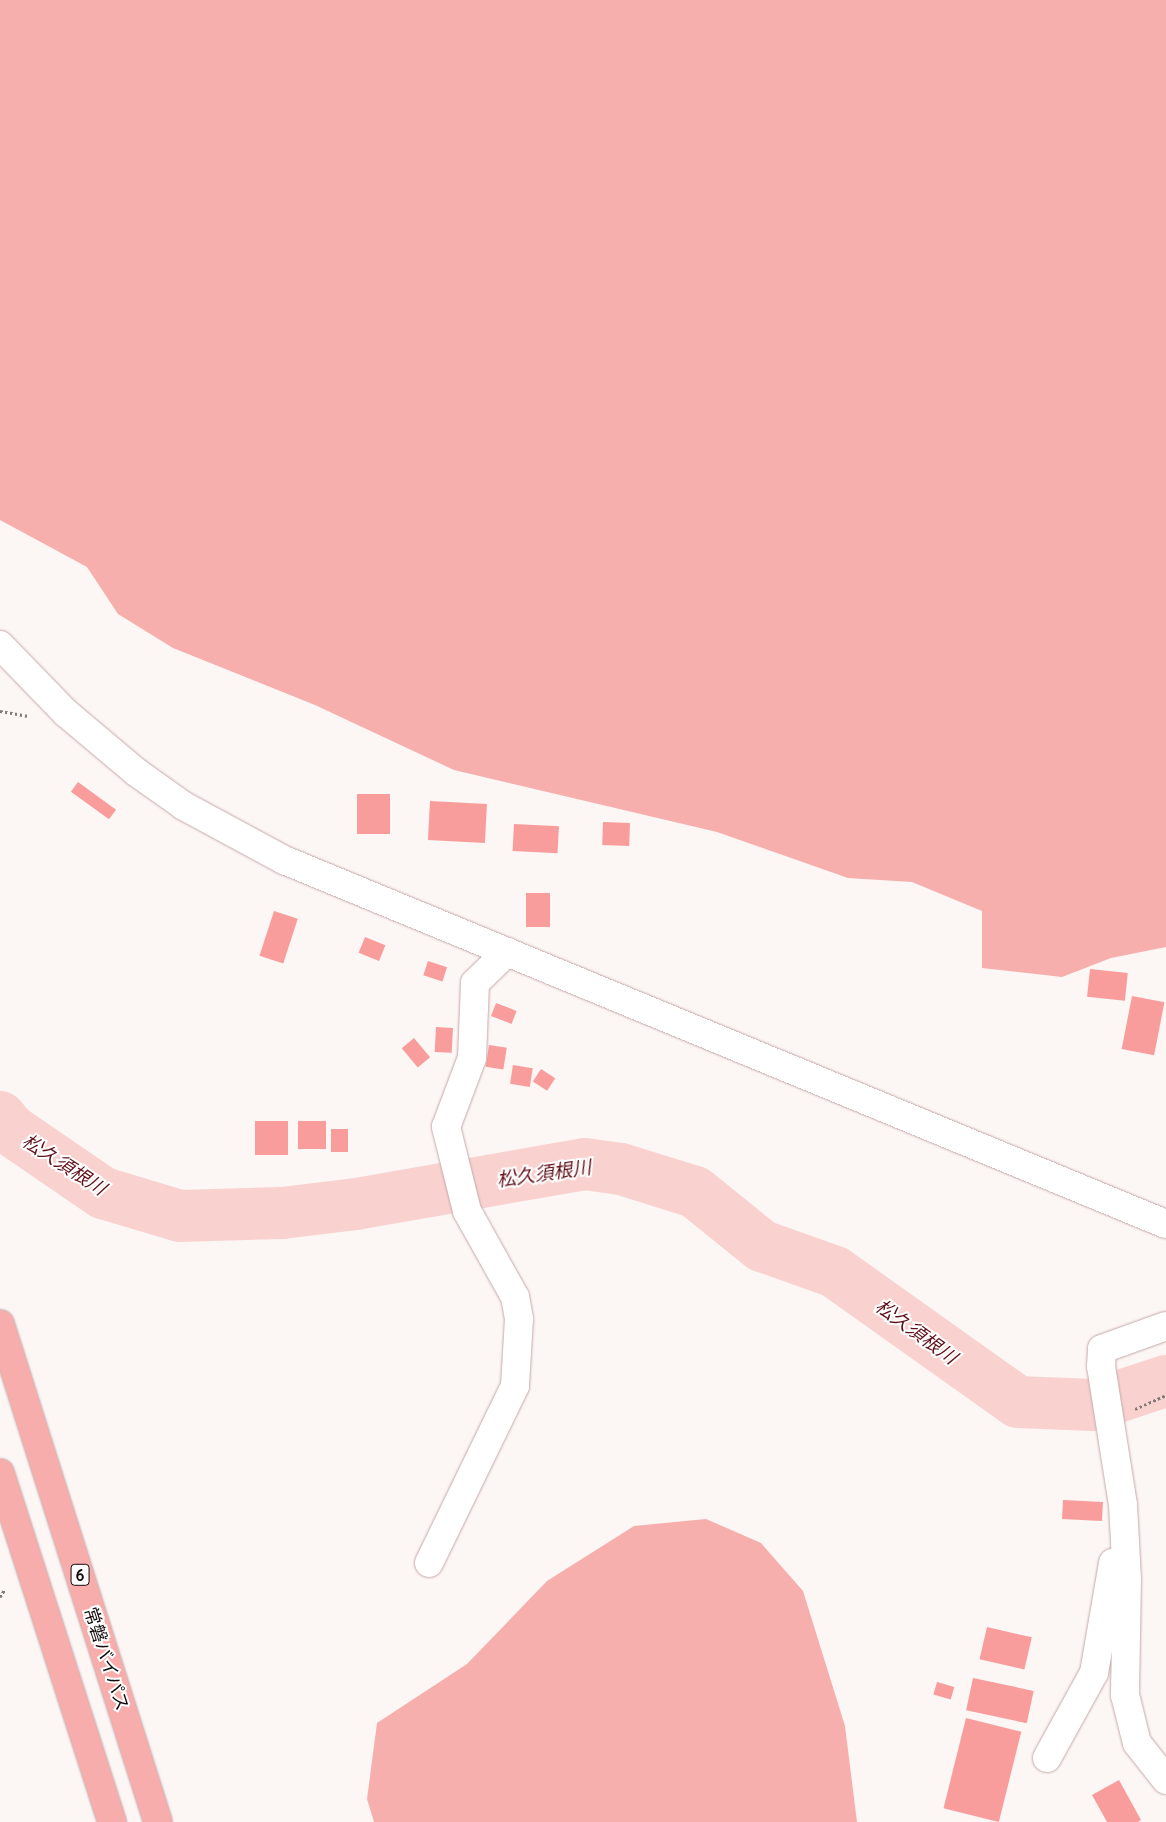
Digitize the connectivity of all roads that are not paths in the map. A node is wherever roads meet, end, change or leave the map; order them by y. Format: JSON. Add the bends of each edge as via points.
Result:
{"nodes":[{"id":1,"x":0,"y":645,"type":"edge"},
{"id":2,"x":507,"y":952,"type":"junction"},
{"id":3,"x":1166,"y":1224,"type":"edge"},
{"id":4,"x":1,"y":1326,"type":"edge"},
{"id":5,"x":1166,"y":1326,"type":"edge"},
{"id":6,"x":0,"y":1473,"type":"edge"},
{"id":7,"x":1123,"y":1505,"type":"junction"},
{"id":8,"x":429,"y":1563,"type":"dead end"},
{"id":9,"x":1046,"y":1758,"type":"dead end"},
{"id":10,"x":1166,"y":1780,"type":"edge"},
{"id":11,"x":112,"y":1822,"type":"edge"},
{"id":12,"x":158,"y":1822,"type":"edge"}],
"edges":[{"from":1,"to":2,"type":"street","via":[[66,713],[136,772],[184,806],[284,860]]},
{"from":2,"to":3,"type":"street"},
{"from":2,"to":8,"type":"street","via":[[475,983],[472,1058],[446,1127],[467,1211],[515,1297],[519,1319],[515,1386]]},
{"from":4,"to":12,"type":"highway","name":"常磐バイパス","number":"6"},
{"from":5,"to":7,"type":"street","via":[[1102,1349]]},
{"from":6,"to":11,"type":"highway"},
{"from":7,"to":9,"type":"street","via":[[1094,1673]]},
{"from":7,"to":10,"type":"street","via":[[1128,1579],[1125,1695],[1137,1743]]}]}
